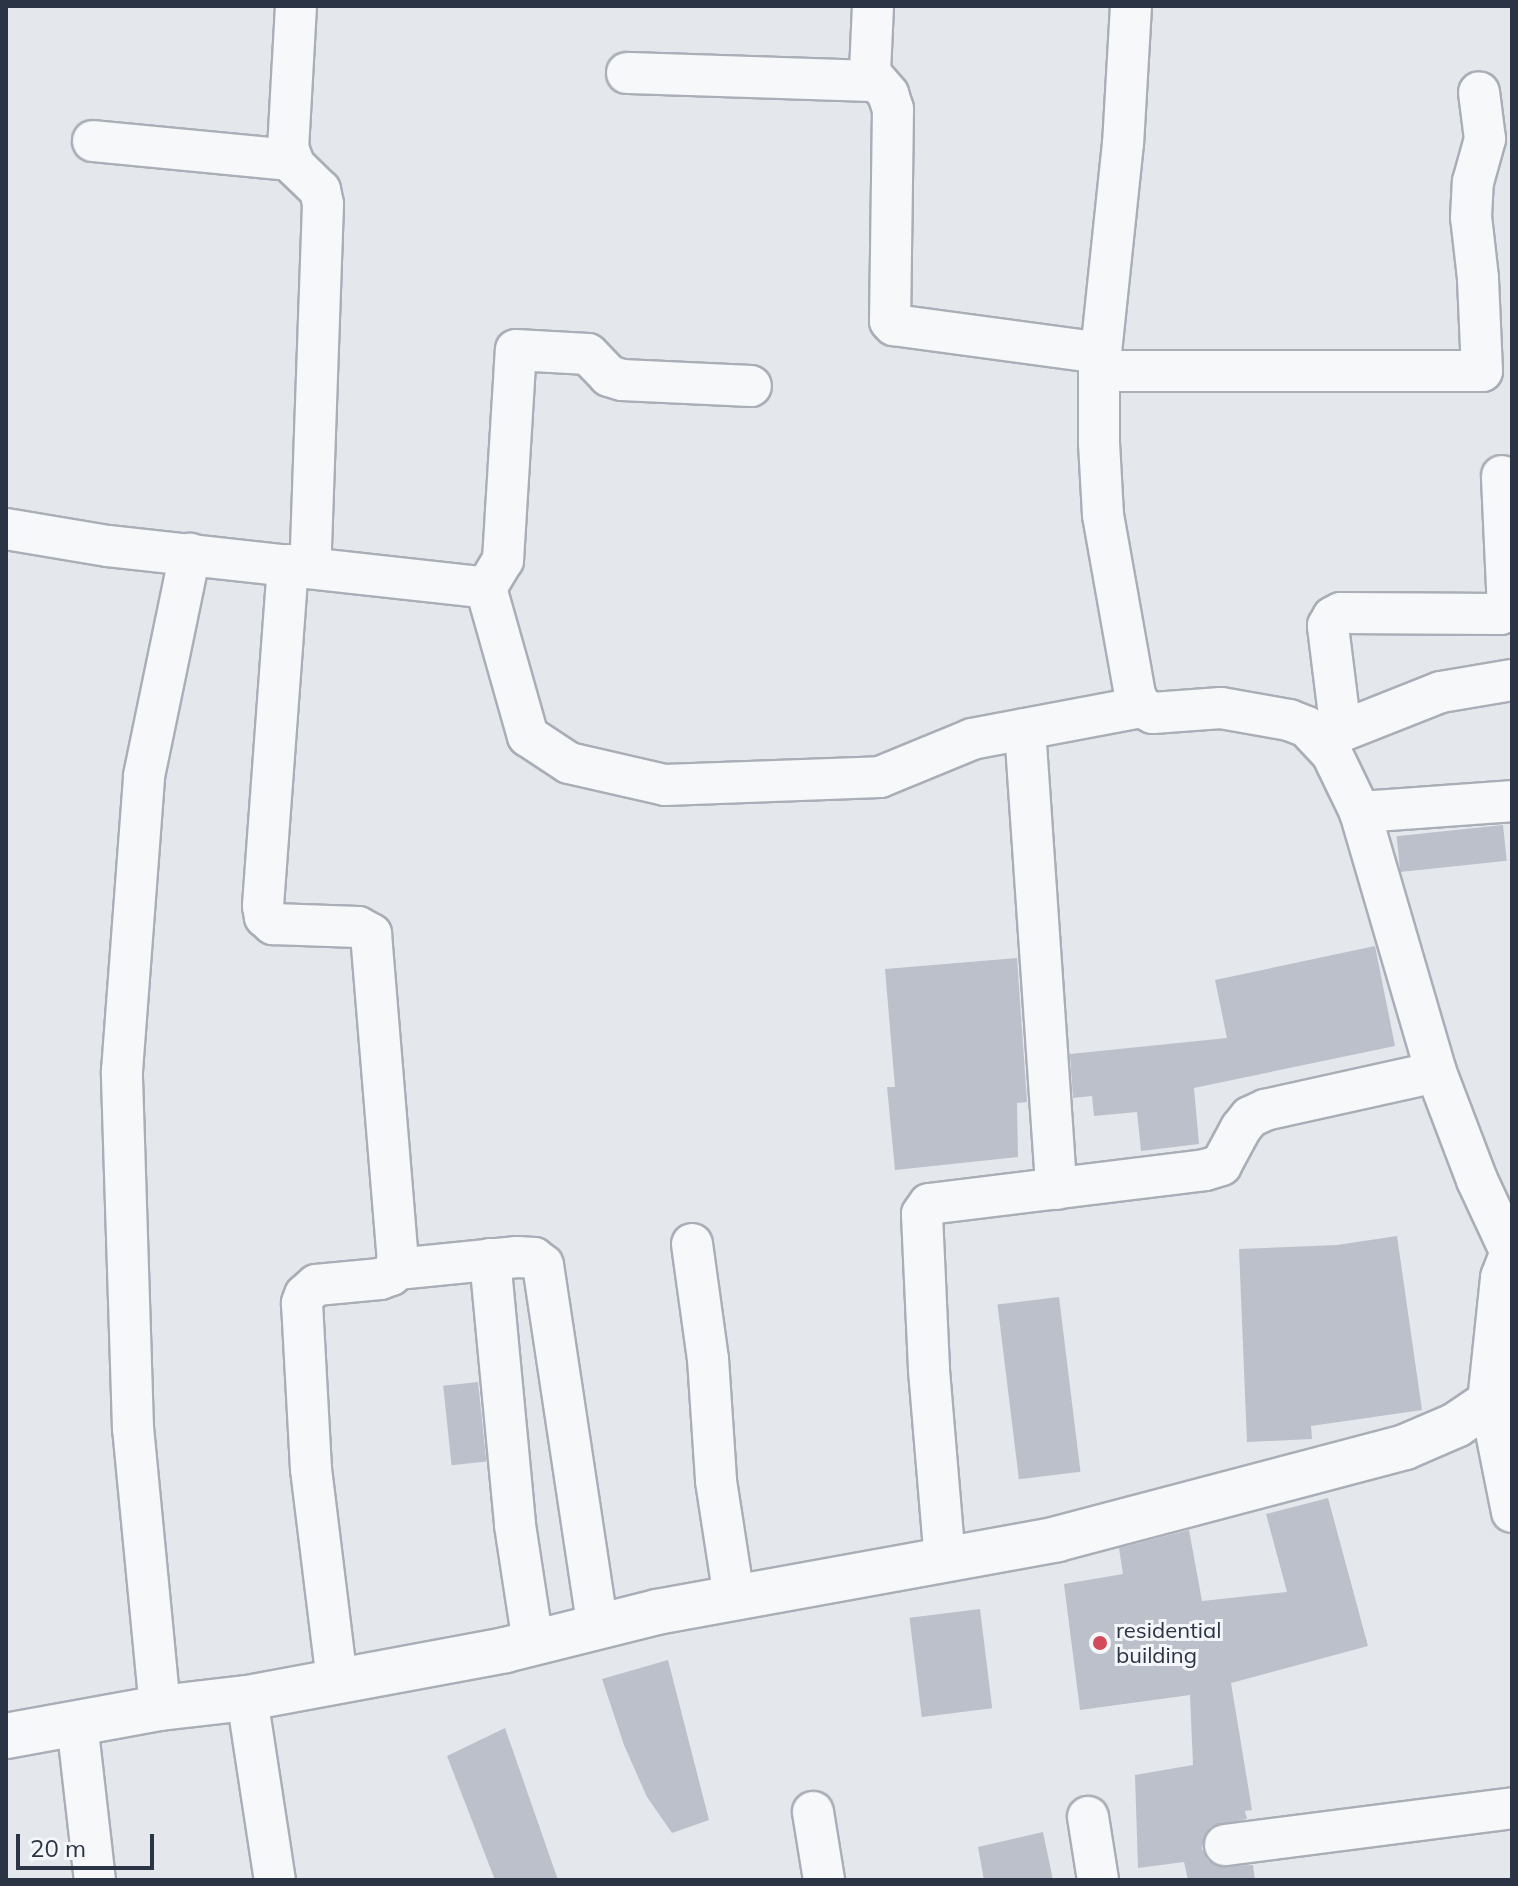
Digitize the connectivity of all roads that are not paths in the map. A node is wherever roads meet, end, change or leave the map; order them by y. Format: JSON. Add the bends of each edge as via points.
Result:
{"nodes":[{"id":1,"x":296,"y":6,"type":"edge"},
{"id":2,"x":873,"y":6,"type":"edge"},
{"id":3,"x":1131,"y":6,"type":"edge"},
{"id":4,"x":627,"y":73,"type":"dead end"},
{"id":5,"x":874,"y":81,"type":"junction"},
{"id":6,"x":1479,"y":92,"type":"dead end"},
{"id":7,"x":93,"y":141,"type":"dead end"},
{"id":8,"x":291,"y":160,"type":"junction"},
{"id":9,"x":1100,"y":362,"type":"junction"},
{"id":10,"x":751,"y":386,"type":"dead end"},
{"id":11,"x":1502,"y":476,"type":"dead end"},
{"id":12,"x":6,"y":529,"type":"edge"},
{"id":13,"x":190,"y":554,"type":"junction"},
{"id":14,"x":299,"y":566,"type":"junction"},
{"id":15,"x":486,"y":588,"type":"junction"},
{"id":16,"x":1512,"y":680,"type":"edge"},
{"id":17,"x":1141,"y":707,"type":"junction"},
{"id":18,"x":1025,"y":729,"type":"junction"},
{"id":19,"x":1331,"y":735,"type":"junction"},
{"id":20,"x":1512,"y":801,"type":"edge"},
{"id":21,"x":1360,"y":812,"type":"junction"},
{"id":22,"x":1436,"y":1072,"type":"junction"},
{"id":23,"x":1056,"y":1189,"type":"junction"},
{"id":24,"x":692,"y":1244,"type":"dead end"},
{"id":25,"x":1512,"y":1255,"type":"edge"},
{"id":26,"x":490,"y":1259,"type":"junction"},
{"id":27,"x":397,"y":1269,"type":"junction"},
{"id":28,"x":1490,"y":1402,"type":"junction"},
{"id":29,"x":1512,"y":1512,"type":"edge"},
{"id":30,"x":945,"y":1561,"type":"junction"},
{"id":31,"x":734,"y":1597,"type":"junction"},
{"id":32,"x":598,"y":1627,"type":"junction"},
{"id":33,"x":533,"y":1643,"type":"junction"},
{"id":34,"x":337,"y":1681,"type":"junction"},
{"id":35,"x":247,"y":1698,"type":"junction"},
{"id":36,"x":160,"y":1708,"type":"junction"},
{"id":37,"x":77,"y":1723,"type":"junction"},
{"id":38,"x":6,"y":1736,"type":"edge"},
{"id":39,"x":1512,"y":1808,"type":"edge"},
{"id":40,"x":813,"y":1812,"type":"dead end"},
{"id":41,"x":1088,"y":1817,"type":"dead end"},
{"id":42,"x":1225,"y":1845,"type":"dead end"},
{"id":43,"x":95,"y":1880,"type":"edge"},
{"id":44,"x":275,"y":1880,"type":"edge"},
{"id":45,"x":824,"y":1880,"type":"edge"},
{"id":46,"x":1098,"y":1880,"type":"edge"}],
"edges":[{"from":1,"to":8,"type":"street"},
{"from":2,"to":5,"type":"street","via":[[869,66]]},
{"from":3,"to":9,"type":"street"},
{"from":4,"to":5,"type":"street"},
{"from":5,"to":9,"type":"street","via":[[888,94],[893,109],[890,321]]},
{"from":6,"to":9,"type":"street","via":[[1485,139],[1473,182],[1471,217],[1482,371]]},
{"from":7,"to":8,"type":"street"},
{"from":8,"to":14,"type":"street","via":[[320,190],[323,204]]},
{"from":9,"to":17,"type":"street","via":[[1103,515]]},
{"from":10,"to":15,"type":"street","via":[[615,379],[588,354],[516,350],[503,560]]},
{"from":11,"to":19,"type":"street","via":[[1508,610],[1333,617],[1328,626]]},
{"from":12,"to":13,"type":"street"},
{"from":13,"to":14,"type":"street"},
{"from":13,"to":36,"type":"street","via":[[144,776],[122,1071],[133,1428]]},
{"from":14,"to":15,"type":"street"},
{"from":14,"to":27,"type":"street","via":[[263,906],[273,924],[358,927],[371,934]]},
{"from":15,"to":18,"type":"street","via":[[528,736],[569,763],[665,785],[880,777],[972,739]]},
{"from":16,"to":19,"type":"street","via":[[1441,692]]},
{"from":17,"to":18,"type":"street"},
{"from":17,"to":19,"type":"street","via":[[1153,713],[1221,708],[1256,712]]},
{"from":18,"to":23,"type":"street"},
{"from":19,"to":21,"type":"street"},
{"from":20,"to":21,"type":"street"},
{"from":21,"to":22,"type":"street"},
{"from":22,"to":23,"type":"street","via":[[1250,1117],[1221,1165],[1213,1168]]},
{"from":22,"to":25,"type":"street"},
{"from":23,"to":30,"type":"street","via":[[929,1204],[922,1214]]},
{"from":24,"to":31,"type":"street","via":[[708,1359],[716,1481]]},
{"from":25,"to":28,"type":"street","via":[[1503,1278]]},
{"from":26,"to":27,"type":"street"},
{"from":26,"to":32,"type":"street","via":[[534,1258],[545,1270]]},
{"from":26,"to":33,"type":"street","via":[[515,1525]]},
{"from":27,"to":34,"type":"street","via":[[380,1279],[316,1285],[302,1303],[311,1469]]},
{"from":28,"to":29,"type":"street"},
{"from":28,"to":30,"type":"street","via":[[1456,1425],[1405,1447],[1057,1539]]},
{"from":30,"to":31,"type":"street"},
{"from":31,"to":32,"type":"street"},
{"from":32,"to":33,"type":"street"},
{"from":33,"to":34,"type":"street"},
{"from":34,"to":35,"type":"street"},
{"from":35,"to":36,"type":"street"},
{"from":35,"to":44,"type":"street"},
{"from":36,"to":37,"type":"street"},
{"from":37,"to":38,"type":"street"},
{"from":37,"to":43,"type":"street"},
{"from":39,"to":42,"type":"street"},
{"from":40,"to":45,"type":"street"},
{"from":41,"to":46,"type":"street"}]}
